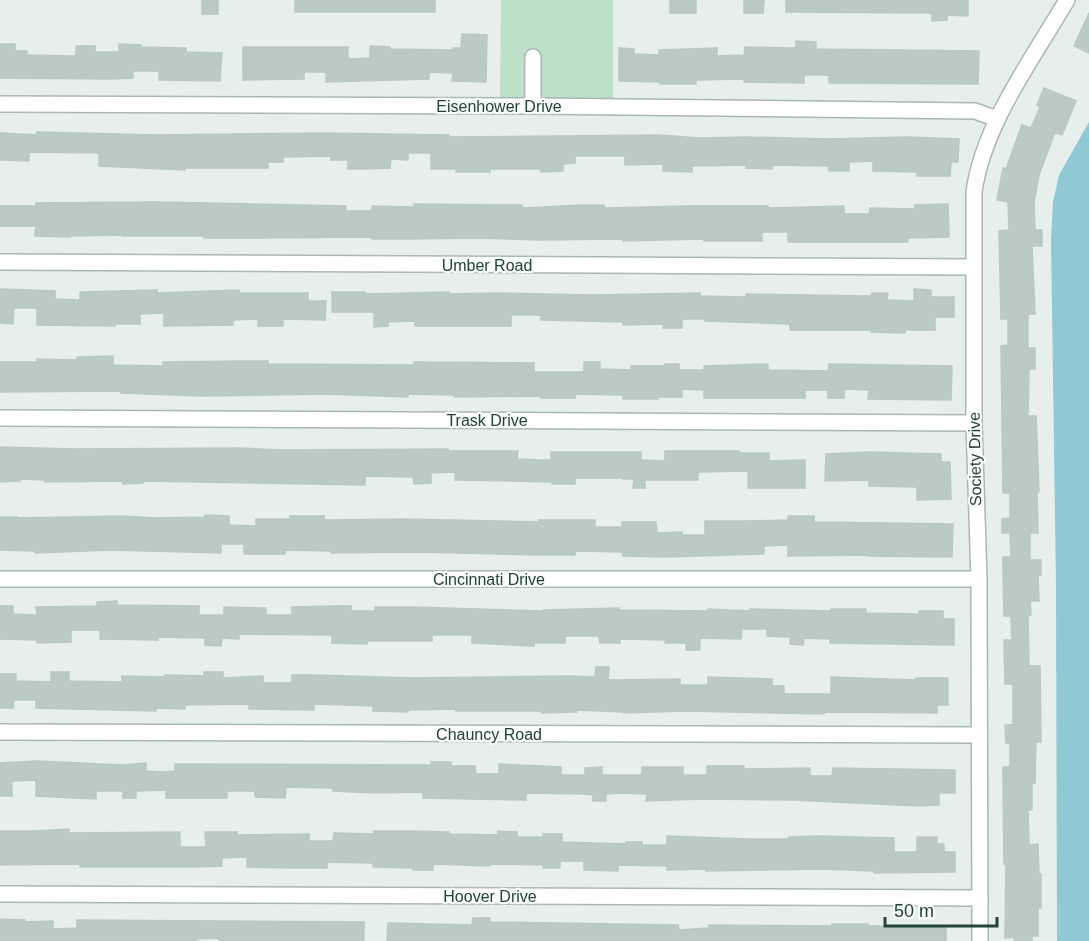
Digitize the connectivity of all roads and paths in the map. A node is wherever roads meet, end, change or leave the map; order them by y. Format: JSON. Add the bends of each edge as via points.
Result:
{"nodes":[{"id":1,"x":1067,"y":0,"type":"edge"},
{"id":2,"x":533,"y":57,"type":"dead end"},
{"id":3,"x":0,"y":104,"type":"edge"},
{"id":4,"x":533,"y":106,"type":"junction"},
{"id":5,"x":997,"y":119,"type":"junction"},
{"id":6,"x":0,"y":262,"type":"edge"},
{"id":7,"x":973,"y":267,"type":"junction"},
{"id":8,"x":0,"y":418,"type":"edge"},
{"id":9,"x":974,"y":423,"type":"junction"},
{"id":10,"x":0,"y":579,"type":"edge"},
{"id":11,"x":979,"y":579,"type":"junction"},
{"id":12,"x":0,"y":732,"type":"edge"},
{"id":13,"x":979,"y":735,"type":"junction"},
{"id":14,"x":0,"y":894,"type":"edge"},
{"id":15,"x":980,"y":898,"type":"junction"},
{"id":16,"x":980,"y":941,"type":"edge"}],
"edges":[{"from":1,"to":5,"type":"street","name":"Society Drive"},
{"from":2,"to":4,"type":"street"},
{"from":3,"to":4,"type":"street","name":"Eisenhower Drive"},
{"from":4,"to":5,"type":"street","name":"Eisenhower Drive","via":[[975,111]]},
{"from":5,"to":7,"type":"street","name":"Society Drive","via":[[977,172]]},
{"from":6,"to":7,"type":"street","name":"Umber Road"},
{"from":7,"to":9,"type":"street","name":"Society Drive"},
{"from":8,"to":9,"type":"street","name":"Trask Drive"},
{"from":9,"to":11,"type":"street","name":"Society Drive"},
{"from":10,"to":11,"type":"street","name":"Cincinnati Drive"},
{"from":11,"to":13,"type":"street","name":"Society Drive"},
{"from":12,"to":13,"type":"street","name":"Chauncy Road"},
{"from":13,"to":15,"type":"street","name":"Society Drive"},
{"from":14,"to":15,"type":"street","name":"Hoover Drive"},
{"from":15,"to":16,"type":"street","name":"Society Drive"}]}
